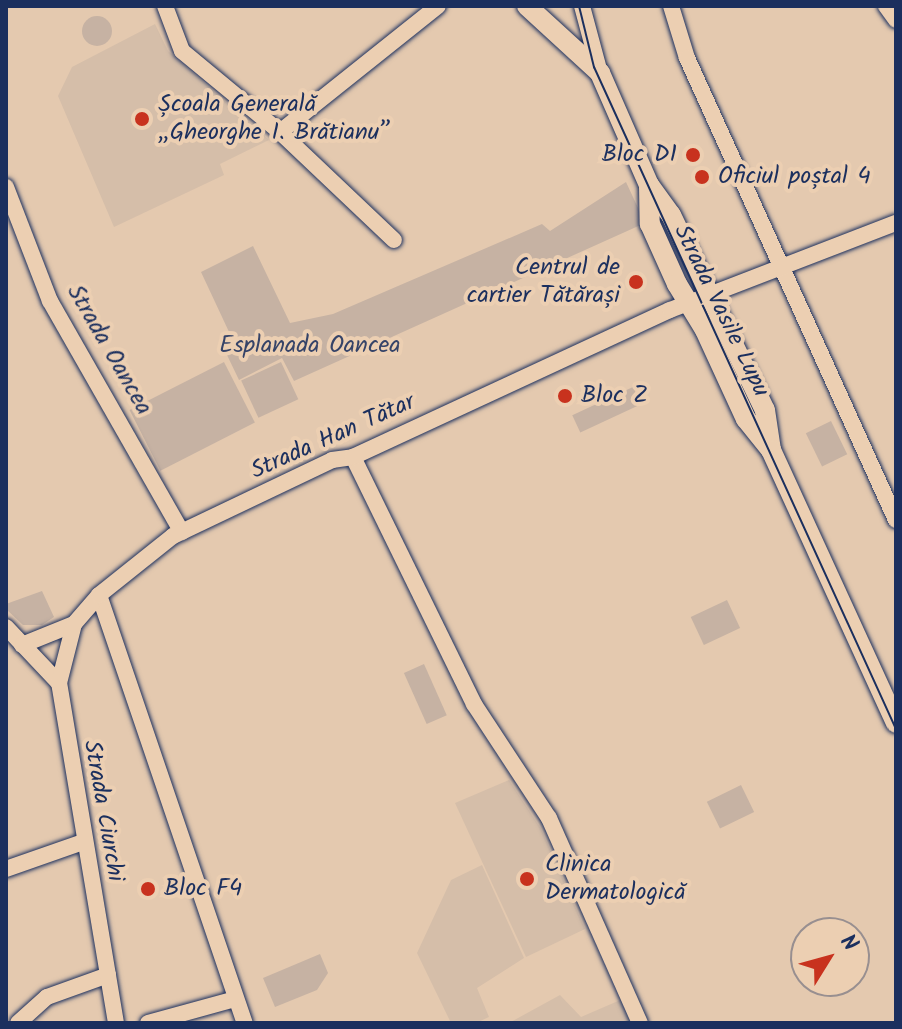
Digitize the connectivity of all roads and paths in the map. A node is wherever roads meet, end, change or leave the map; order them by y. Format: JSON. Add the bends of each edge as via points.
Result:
{"nodes":[{"id":1,"x":165,"y":6,"type":"edge"},
{"id":2,"x":527,"y":6,"type":"edge"},
{"id":3,"x":582,"y":6,"type":"edge"},
{"id":4,"x":671,"y":6,"type":"edge"},
{"id":5,"x":886,"y":6,"type":"edge"},
{"id":6,"x":437,"y":7,"type":"edge"},
{"id":7,"x":896,"y":20,"type":"edge"},
{"id":8,"x":600,"y":73,"type":"junction"},
{"id":9,"x":280,"y":132,"type":"junction"},
{"id":10,"x":649,"y":185,"type":"junction"},
{"id":11,"x":6,"y":187,"type":"edge"},
{"id":12,"x":896,"y":223,"type":"edge"},
{"id":13,"x":394,"y":240,"type":"dead end"},
{"id":14,"x":781,"y":268,"type":"junction"},
{"id":15,"x":711,"y":297,"type":"junction"},
{"id":16,"x":690,"y":304,"type":"junction"},
{"id":17,"x":771,"y":450,"type":"junction"},
{"id":18,"x":353,"y":457,"type":"junction"},
{"id":19,"x":896,"y":520,"type":"edge"},
{"id":20,"x":182,"y":532,"type":"junction"},
{"id":21,"x":99,"y":595,"type":"junction"},
{"id":22,"x":74,"y":624,"type":"junction"},
{"id":23,"x":6,"y":627,"type":"edge"},
{"id":24,"x":22,"y":645,"type":"junction"},
{"id":25,"x":59,"y":683,"type":"junction"},
{"id":26,"x":896,"y":723,"type":"edge"},
{"id":27,"x":83,"y":842,"type":"junction"},
{"id":28,"x":6,"y":869,"type":"edge"},
{"id":29,"x":108,"y":975,"type":"junction"},
{"id":30,"x":235,"y":999,"type":"junction"},
{"id":31,"x":18,"y":1023,"type":"edge"},
{"id":32,"x":116,"y":1023,"type":"edge"},
{"id":33,"x":148,"y":1023,"type":"edge"},
{"id":34,"x":245,"y":1023,"type":"edge"},
{"id":35,"x":640,"y":1023,"type":"edge"}],
"edges":[{"from":1,"to":9,"type":"street","via":[[182,51]]},
{"from":2,"to":8,"type":"main road","name":"Strada Vasile Lupu"},
{"from":3,"to":8,"type":"street"},
{"from":4,"to":14,"type":"street","via":[[687,58]]},
{"from":5,"to":7,"type":"street"},
{"from":6,"to":9,"type":"street"},
{"from":8,"to":10,"type":"main road","name":"Strada Vasile Lupu"},
{"from":9,"to":13,"type":"street"},
{"from":10,"to":15,"type":"main road","name":"Strada Vasile Lupu","via":[[671,215]]},
{"from":10,"to":16,"type":"main road","name":"Strada Vasile Lupu","via":[[650,224]]},
{"from":11,"to":20,"type":"street","name":"Strada Oancea","via":[[50,301]]},
{"from":12,"to":14,"type":"street","name":"Strada Han Tătar"},
{"from":14,"to":15,"type":"street","name":"Strada Han Tătar"},
{"from":14,"to":19,"type":"street"},
{"from":15,"to":16,"type":"street","name":"Strada Han Tătar"},
{"from":15,"to":17,"type":"main road","name":"Strada Vasile Lupu","via":[[765,410]]},
{"from":16,"to":17,"type":"main road","name":"Strada Vasile Lupu","via":[[746,419]]},
{"from":16,"to":18,"type":"street","name":"Strada Han Tătar","via":[[571,353]]},
{"from":17,"to":26,"type":"main road","name":"Strada Vasile Lupu"},
{"from":18,"to":20,"type":"street","name":"Strada Han Tătar","via":[[332,460]]},
{"from":18,"to":35,"type":"street","via":[[474,704],[549,818]]},
{"from":20,"to":21,"type":"street","name":"Strada Han Tătar","via":[[123,571]]},
{"from":21,"to":22,"type":"street","name":"Strada Han Tătar"},
{"from":21,"to":30,"type":"street"},
{"from":22,"to":24,"type":"street"},
{"from":22,"to":25,"type":"street","name":"Strada Han Tătar"},
{"from":23,"to":24,"type":"street"},
{"from":24,"to":25,"type":"street"},
{"from":25,"to":27,"type":"street","name":"Strada Ciurchi"},
{"from":27,"to":28,"type":"street"},
{"from":27,"to":29,"type":"street","name":"Strada Ciurchi"},
{"from":29,"to":31,"type":"street","via":[[47,997]]},
{"from":29,"to":32,"type":"street","name":"Strada Ciurchi"},
{"from":30,"to":33,"type":"street"},
{"from":30,"to":34,"type":"street"}]}
